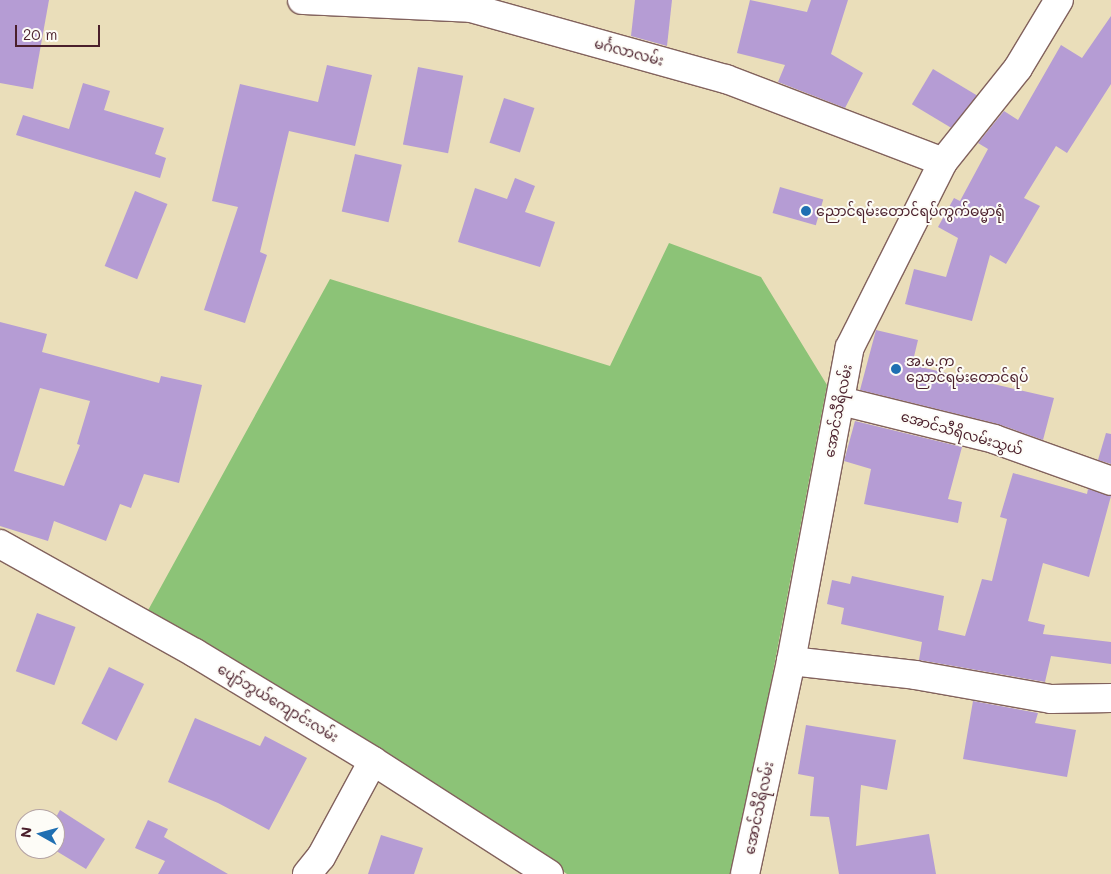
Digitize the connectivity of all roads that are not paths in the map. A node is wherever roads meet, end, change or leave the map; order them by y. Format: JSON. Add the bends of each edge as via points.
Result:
{"nodes":[{"id":1,"x":302,"y":0,"type":"edge"},
{"id":2,"x":1060,"y":0,"type":"edge"},
{"id":3,"x":943,"y":162,"type":"junction"},
{"id":4,"x":840,"y":401,"type":"junction"},
{"id":5,"x":1111,"y":481,"type":"edge"},
{"id":6,"x":0,"y":544,"type":"edge"},
{"id":7,"x":791,"y":661,"type":"junction"},
{"id":8,"x":1111,"y":698,"type":"edge"},
{"id":9,"x":373,"y":761,"type":"junction"},
{"id":10,"x":308,"y":874,"type":"edge"},
{"id":11,"x":549,"y":874,"type":"edge"},
{"id":12,"x":745,"y":874,"type":"edge"}],
"edges":[{"from":1,"to":3,"type":"street","name":"မင်္ဂလာလမ်း","via":[[471,8],[726,79]]},
{"from":2,"to":3,"type":"street","name":"အောင်သီရိလမ်း","via":[[1018,68]]},
{"from":3,"to":4,"type":"street","name":"အောင်သီရိလမ်း","via":[[850,347]]},
{"from":4,"to":5,"type":"street","name":"အောင်သီရိလမ်းသွယ်","via":[[994,440]]},
{"from":4,"to":7,"type":"street","name":"အောင်သီရိလမ်း"},
{"from":6,"to":9,"type":"street","name":"ပျော်ဘွယ်ကျောင်းလမ်း","via":[[195,653]]},
{"from":7,"to":8,"type":"street","via":[[915,675],[1052,699]]},
{"from":7,"to":12,"type":"street","name":"အောင်သီရိလမ်း"},
{"from":9,"to":10,"type":"street","via":[[321,857]]},
{"from":9,"to":11,"type":"street","name":"ပျော်ဘွယ်ကျောင်းလမ်း"}]}
